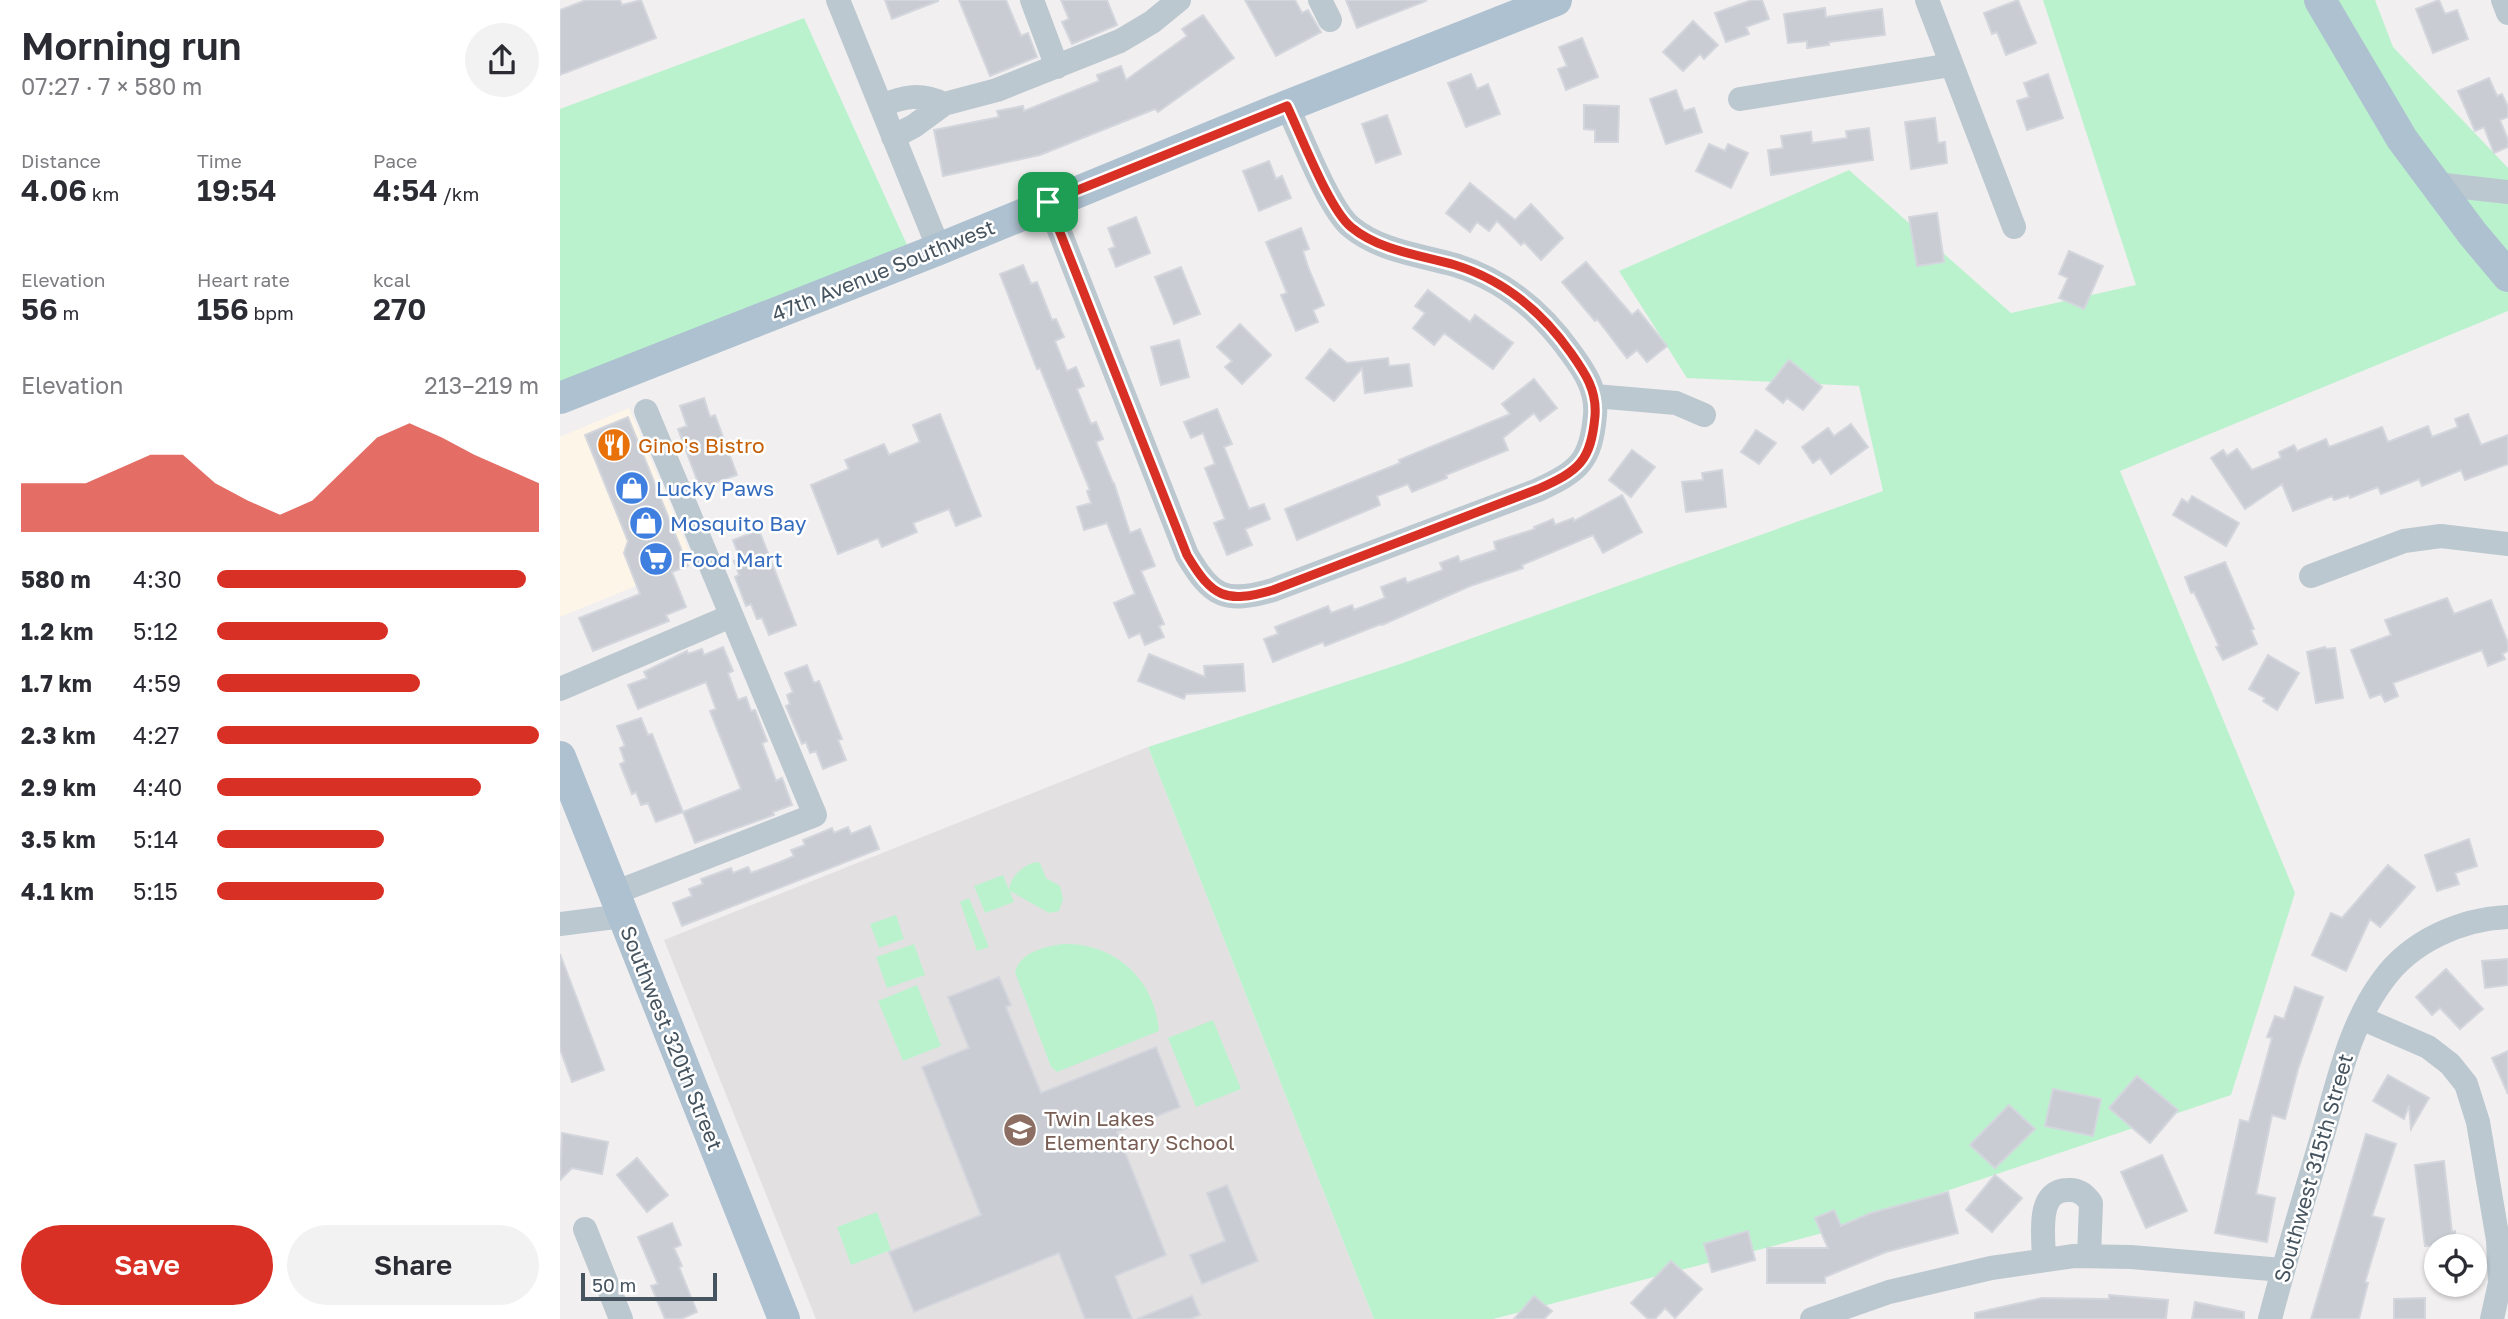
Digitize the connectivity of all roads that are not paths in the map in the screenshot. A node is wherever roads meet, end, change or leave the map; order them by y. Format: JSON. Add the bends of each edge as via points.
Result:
{"nodes":[{"id":1,"x":838,"y":0,"type":"edge"},
{"id":2,"x":1032,"y":0,"type":"edge"},
{"id":3,"x":1179,"y":0,"type":"edge"},
{"id":4,"x":1556,"y":0,"type":"edge"},
{"id":5,"x":1927,"y":0,"type":"edge"},
{"id":6,"x":2320,"y":0,"type":"edge"},
{"id":7,"x":2503,"y":0,"type":"edge"},
{"id":8,"x":2508,"y":13,"type":"edge"},
{"id":9,"x":1951,"y":65,"type":"junction"},
{"id":10,"x":1057,"y":67,"type":"junction"},
{"id":11,"x":1740,"y":99,"type":"dead end"},
{"id":12,"x":944,"y":104,"type":"junction"},
{"id":13,"x":881,"y":106,"type":"junction"},
{"id":14,"x":1287,"y":106,"type":"junction"},
{"id":15,"x":894,"y":137,"type":"junction"},
{"id":16,"x":2436,"y":184,"type":"junction"},
{"id":17,"x":2508,"y":192,"type":"edge"},
{"id":18,"x":1048,"y":202,"type":"junction"},
{"id":19,"x":2014,"y":227,"type":"dead end"},
{"id":20,"x":939,"y":249,"type":"junction"},
{"id":21,"x":2508,"y":276,"type":"edge"},
{"id":22,"x":1595,"y":397,"type":"junction"},
{"id":23,"x":560,"y":398,"type":"edge"},
{"id":24,"x":646,"y":411,"type":"dead end"},
{"id":25,"x":1704,"y":415,"type":"dead end"},
{"id":26,"x":2508,"y":544,"type":"edge"},
{"id":27,"x":2311,"y":576,"type":"dead end"},
{"id":28,"x":731,"y":616,"type":"junction"},
{"id":29,"x":560,"y":689,"type":"edge"},
{"id":30,"x":560,"y":757,"type":"edge"},
{"id":31,"x":619,"y":904,"type":"junction"},
{"id":32,"x":2508,"y":917,"type":"edge"},
{"id":33,"x":560,"y":923,"type":"edge"},
{"id":34,"x":2361,"y":1018,"type":"junction"},
{"id":35,"x":584,"y":1228,"type":"dead end"},
{"id":36,"x":2089,"y":1256,"type":"junction"},
{"id":37,"x":2044,"y":1260,"type":"junction"},
{"id":38,"x":2282,"y":1270,"type":"junction"},
{"id":39,"x":621,"y":1319,"type":"edge"},
{"id":40,"x":784,"y":1319,"type":"edge"},
{"id":41,"x":1812,"y":1319,"type":"edge"},
{"id":42,"x":2270,"y":1319,"type":"edge"},
{"id":43,"x":2492,"y":1319,"type":"edge"}],
"edges":[{"from":1,"to":13,"type":"street"},
{"from":2,"to":10,"type":"street"},
{"from":3,"to":10,"type":"street","via":[[1137,32]]},
{"from":4,"to":14,"type":"main road","name":"47th Avenue Southwest"},
{"from":5,"to":9,"type":"street"},
{"from":6,"to":16,"type":"main road","via":[[2402,139]]},
{"from":7,"to":8,"type":"street"},
{"from":9,"to":11,"type":"street"},
{"from":9,"to":19,"type":"street"},
{"from":10,"to":12,"type":"street"},
{"from":12,"to":13,"type":"street","via":[[914,96]]},
{"from":12,"to":15,"type":"street"},
{"from":13,"to":15,"type":"street"},
{"from":14,"to":18,"type":"main road","name":"47th Avenue Southwest"},
{"from":14,"to":22,"type":"street","via":[[1349,225],[1365,238],[1458,266],[1507,288],[1560,337]]},
{"from":15,"to":20,"type":"street"},
{"from":16,"to":17,"type":"street"},
{"from":16,"to":21,"type":"main road"},
{"from":18,"to":20,"type":"main road","name":"47th Avenue Southwest"},
{"from":18,"to":22,"type":"street","via":[[1187,555],[1201,579],[1223,595],[1248,597],[1273,590],[1553,483],[1585,457],[1593,435]]},
{"from":20,"to":23,"type":"main road","name":"47th Avenue Southwest"},
{"from":22,"to":25,"type":"street","via":[[1676,403]]},
{"from":24,"to":28,"type":"street"},
{"from":26,"to":27,"type":"street","via":[[2441,537],[2404,541]]},
{"from":28,"to":29,"type":"street"},
{"from":28,"to":31,"type":"street","via":[[815,815]]},
{"from":30,"to":31,"type":"main road","name":"Southwest 320th Street"},
{"from":31,"to":33,"type":"street"},
{"from":31,"to":40,"type":"main road","name":"Southwest 320th Street"},
{"from":32,"to":34,"type":"street","name":"Southwest 315th Street","via":[[2466,923],[2427,942],[2383,980]]},
{"from":34,"to":38,"type":"street","name":"Southwest 315th Street","via":[[2351,1038]]},
{"from":34,"to":43,"type":"street","via":[[2428,1047],[2466,1084],[2478,1122],[2498,1240],[2500,1283]]},
{"from":35,"to":39,"type":"street"},
{"from":36,"to":37,"type":"street"},
{"from":36,"to":37,"type":"street","via":[[2091,1203],[2080,1192],[2065,1190],[2051,1197],[2044,1210]]},
{"from":36,"to":38,"type":"street"},
{"from":37,"to":41,"type":"street","via":[[1889,1293]]},
{"from":38,"to":42,"type":"street","name":"Southwest 315th Street"}]}
